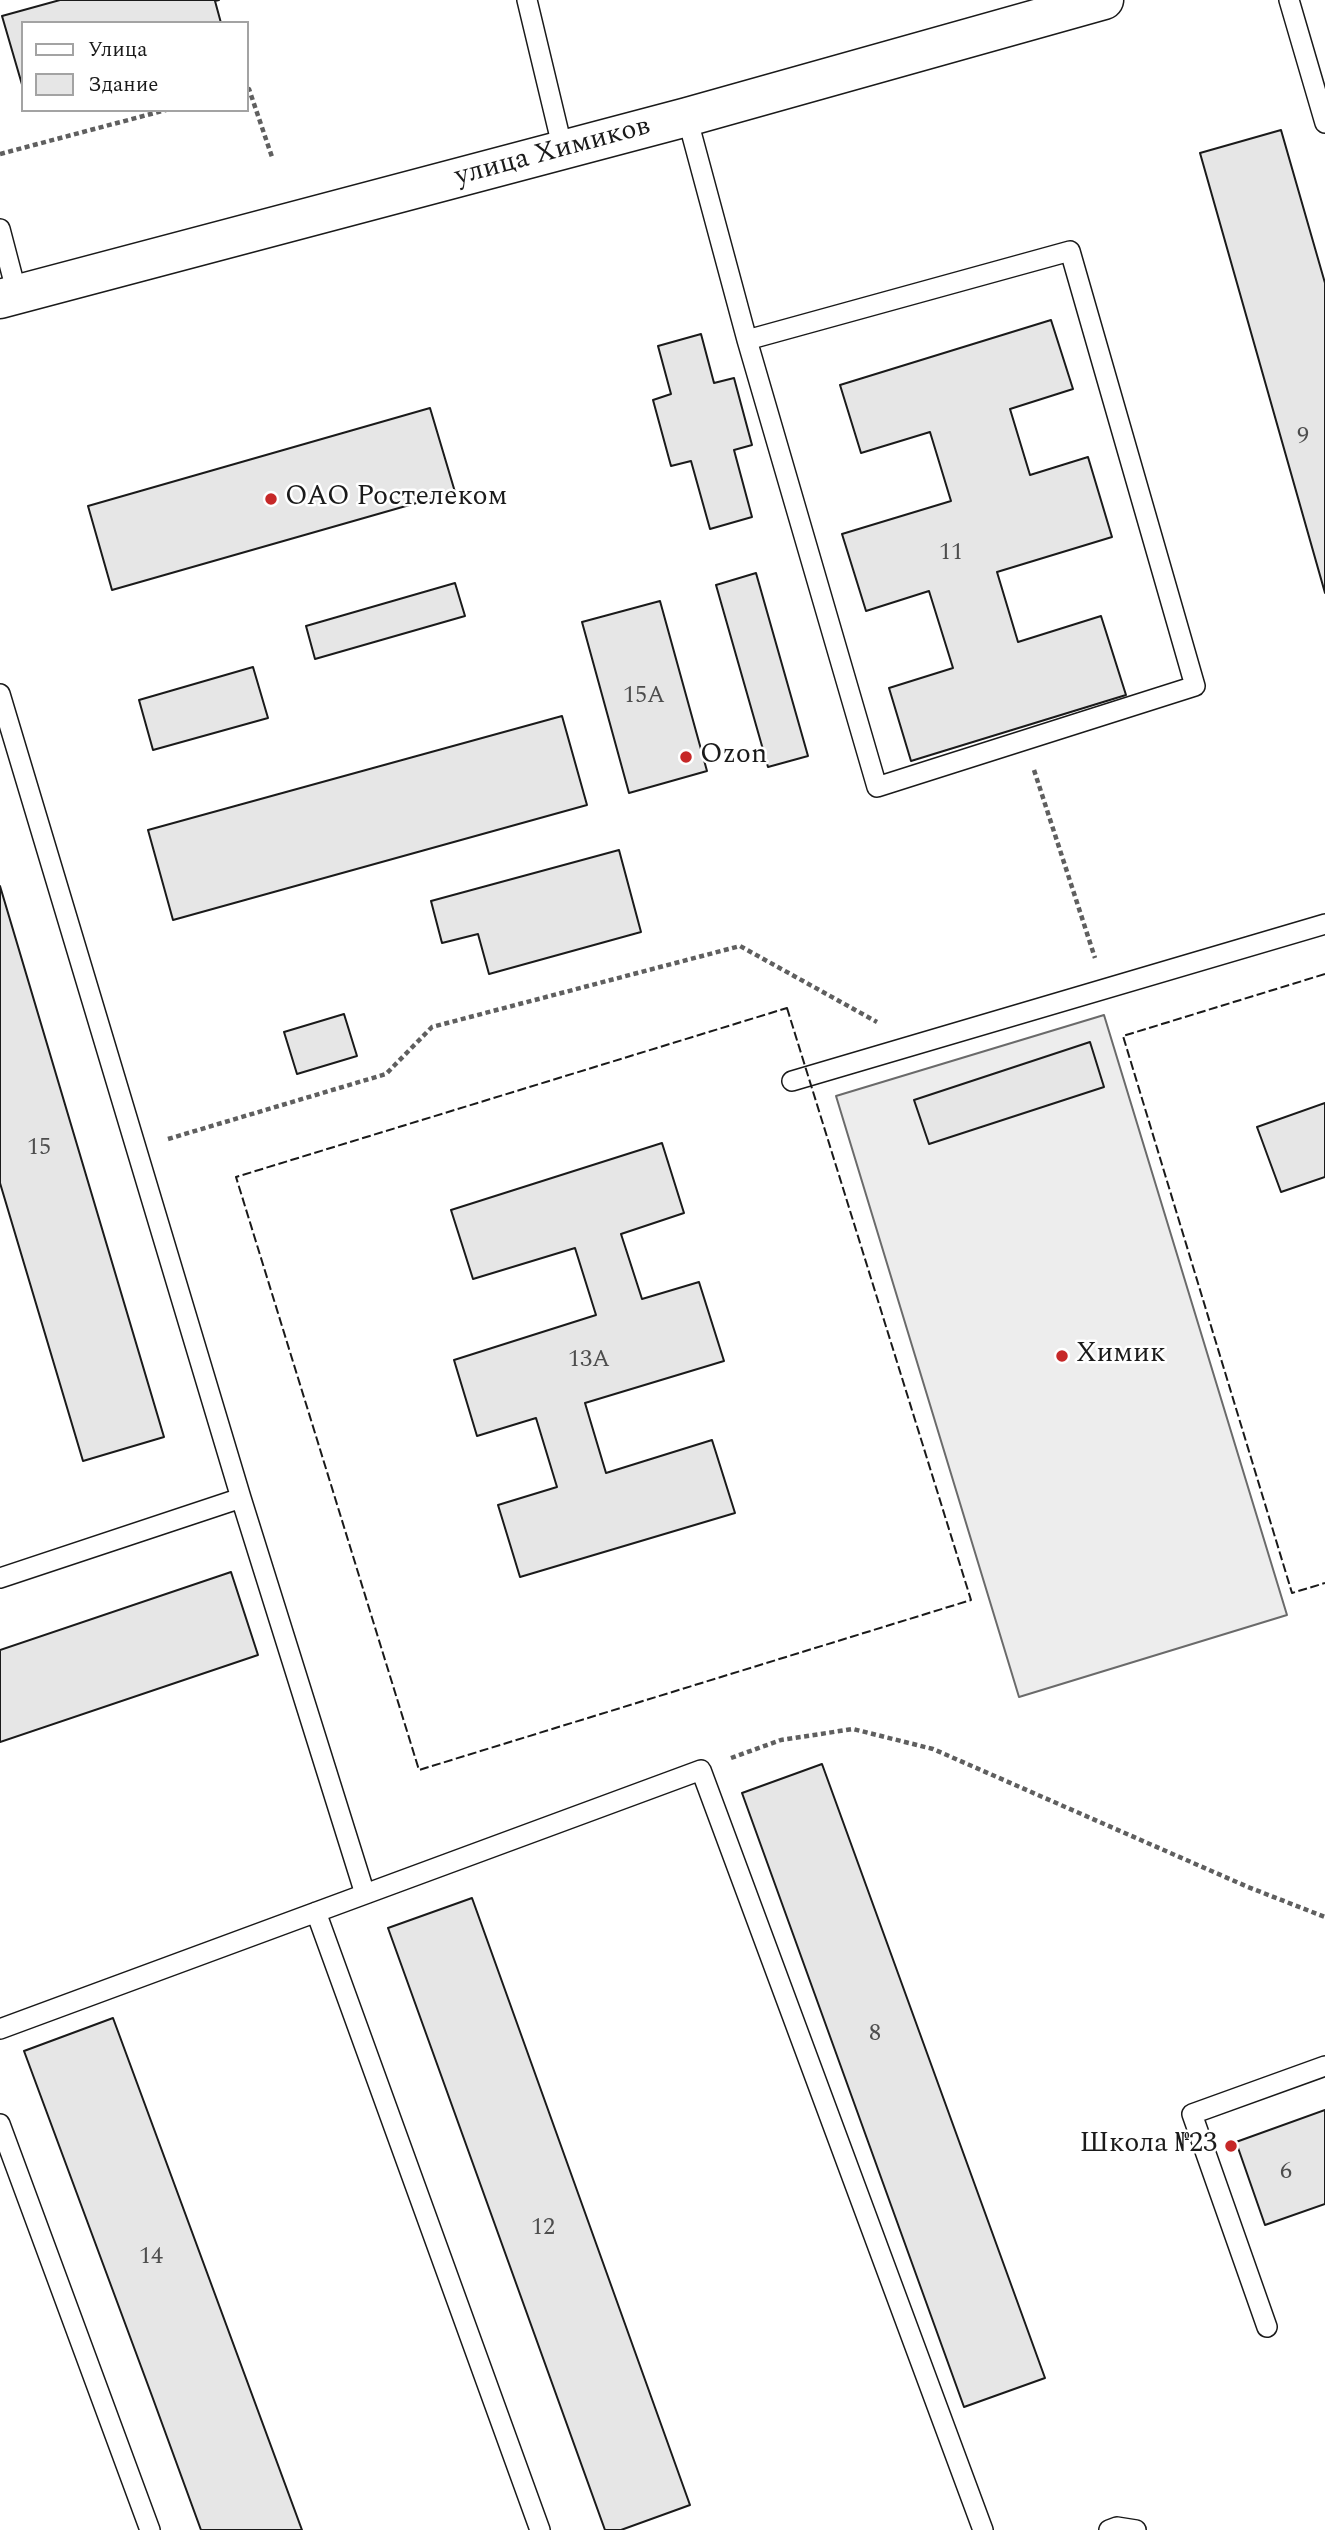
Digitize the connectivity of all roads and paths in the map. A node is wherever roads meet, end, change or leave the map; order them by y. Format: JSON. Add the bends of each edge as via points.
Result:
{"nodes":[{"id":1,"x":527,"y":0,"type":"edge"},
{"id":2,"x":1104,"y":0,"type":"edge"},
{"id":3,"x":1289,"y":0,"type":"edge"},
{"id":4,"x":248,"y":89,"type":"edge"},
{"id":5,"x":158,"y":112,"type":"edge"},
{"id":6,"x":687,"y":117,"type":"junction"},
{"id":7,"x":1325,"y":123,"type":"edge"},
{"id":8,"x":564,"y":150,"type":"junction"},
{"id":9,"x":0,"y":154,"type":"edge"},
{"id":10,"x":272,"y":157,"type":"dead end"},
{"id":11,"x":0,"y":229,"type":"edge"},
{"id":12,"x":9,"y":297,"type":"edge"},
{"id":13,"x":747,"y":340,"type":"junction"},
{"id":14,"x":0,"y":694,"type":"edge"},
{"id":15,"x":1025,"y":740,"type":"junction"},
{"id":16,"x":1325,"y":924,"type":"edge"},
{"id":17,"x":1104,"y":989,"type":"junction"},
{"id":18,"x":918,"y":1044,"type":"junction"},
{"id":19,"x":792,"y":1081,"type":"dead end"},
{"id":20,"x":136,"y":1148,"type":"junction"},
{"id":21,"x":241,"y":1497,"type":"junction"},
{"id":22,"x":0,"y":1578,"type":"edge"},
{"id":23,"x":701,"y":1770,"type":"junction"},
{"id":24,"x":365,"y":1894,"type":"junction"},
{"id":25,"x":317,"y":1912,"type":"junction"},
{"id":26,"x":1325,"y":1917,"type":"edge"},
{"id":27,"x":0,"y":2029,"type":"edge"},
{"id":28,"x":1325,"y":2066,"type":"edge"},
{"id":29,"x":0,"y":2124,"type":"edge"},
{"id":30,"x":1267,"y":2327,"type":"dead end"},
{"id":31,"x":150,"y":2530,"type":"edge"},
{"id":32,"x":540,"y":2530,"type":"edge"},
{"id":33,"x":983,"y":2530,"type":"edge"},
{"id":34,"x":1109,"y":2530,"type":"edge"},
{"id":35,"x":1136,"y":2530,"type":"edge"}],
"edges":[{"from":1,"to":8,"type":"lane"},
{"from":2,"to":6,"type":"street","name":"улица Химиков"},
{"from":3,"to":7,"type":"lane"},
{"from":4,"to":10,"type":"path"},
{"from":5,"to":9,"type":"path"},
{"from":6,"to":8,"type":"street","name":"улица Химиков"},
{"from":6,"to":13,"type":"lane"},
{"from":8,"to":12,"type":"street","name":"улица Химиков"},
{"from":11,"to":12,"type":"lane"},
{"from":13,"to":15,"type":"lane","via":[[877,787]]},
{"from":13,"to":15,"type":"lane","via":[[1070,251],[1195,686]]},
{"from":14,"to":20,"type":"lane"},
{"from":15,"to":17,"type":"path"},
{"from":16,"to":17,"type":"lane"},
{"from":17,"to":18,"type":"lane"},
{"from":18,"to":19,"type":"lane"},
{"from":18,"to":20,"type":"path","via":[[740,946],[432,1027],[386,1074]]},
{"from":20,"to":21,"type":"lane"},
{"from":21,"to":22,"type":"lane"},
{"from":21,"to":24,"type":"lane"},
{"from":23,"to":24,"type":"lane"},
{"from":23,"to":26,"type":"path","via":[[781,1740],[853,1729],[933,1749]]},
{"from":23,"to":33,"type":"lane"},
{"from":24,"to":25,"type":"lane"},
{"from":25,"to":27,"type":"lane"},
{"from":25,"to":32,"type":"lane"},
{"from":28,"to":30,"type":"lane","via":[[1192,2114]]},
{"from":29,"to":31,"type":"lane"},
{"from":34,"to":35,"type":"lane"}]}
